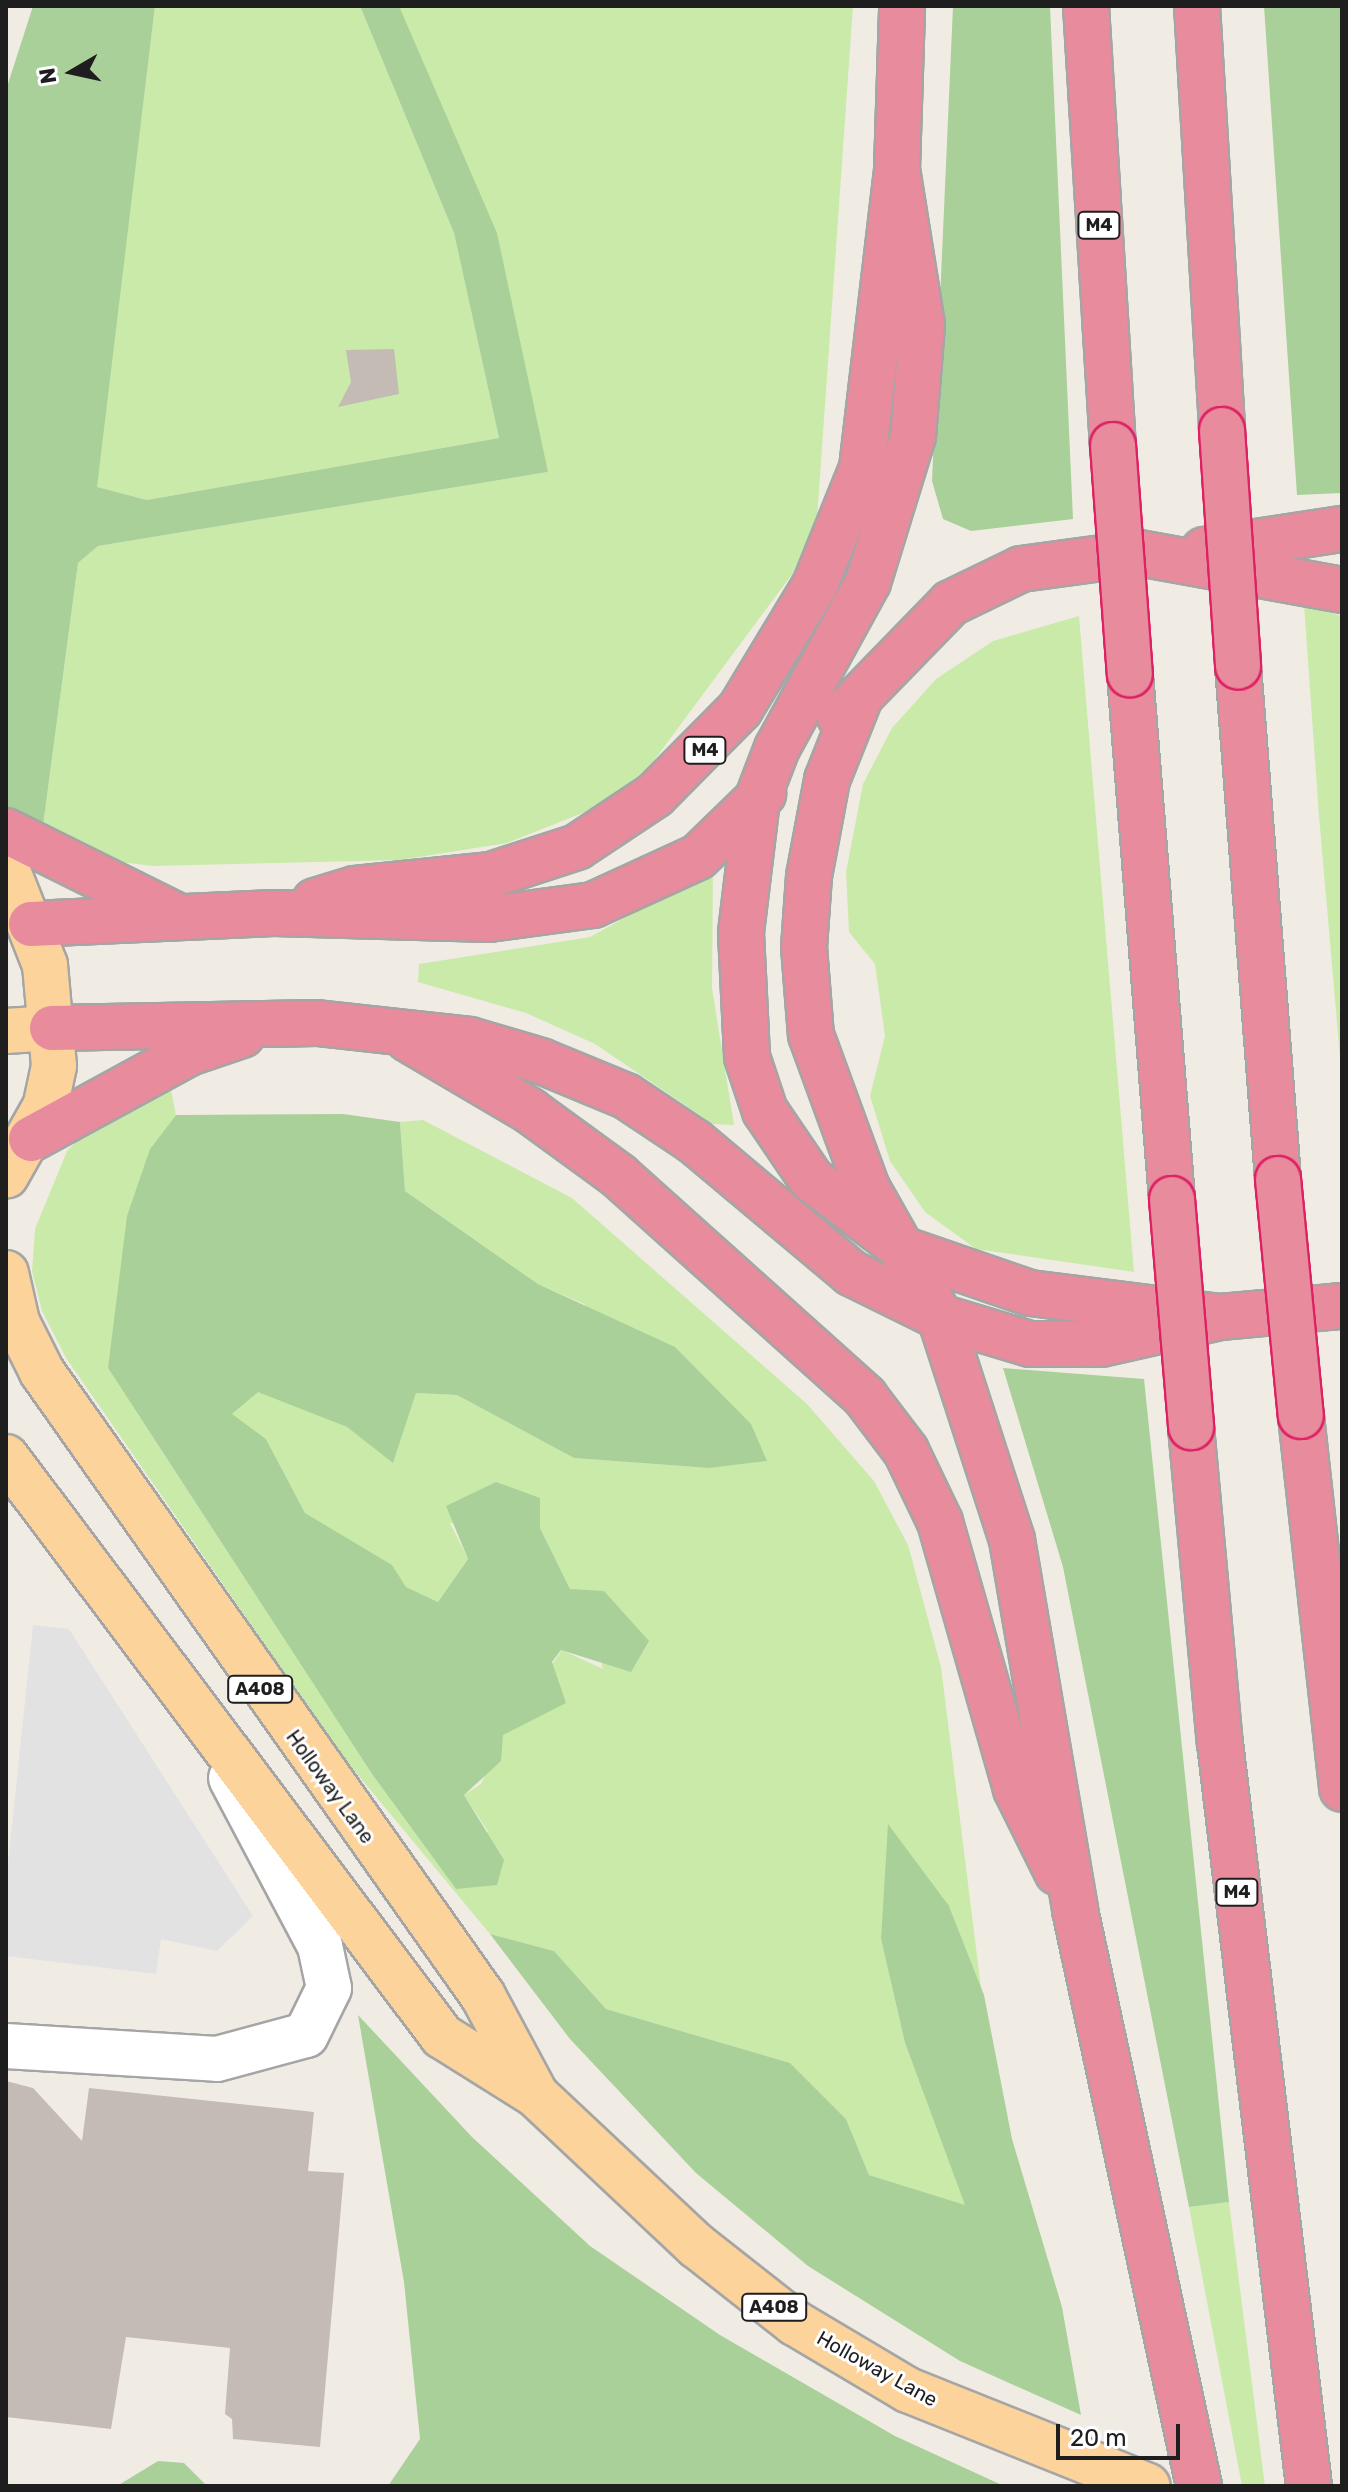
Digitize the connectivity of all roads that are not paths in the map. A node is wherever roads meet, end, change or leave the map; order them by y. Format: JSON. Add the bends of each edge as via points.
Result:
{"nodes":[{"id":1,"x":902,"y":6,"type":"edge"},
{"id":2,"x":1086,"y":6,"type":"edge"},
{"id":3,"x":1197,"y":6,"type":"edge"},
{"id":4,"x":897,"y":169,"type":"junction"},
{"id":5,"x":1342,"y":529,"type":"edge"},
{"id":6,"x":1174,"y":556,"type":"junction"},
{"id":7,"x":1342,"y":590,"type":"edge"},
{"id":8,"x":860,"y":697,"type":"junction"},
{"id":9,"x":757,"y":800,"type":"junction"},
{"id":10,"x":6,"y":831,"type":"edge"},
{"id":11,"x":6,"y":866,"type":"edge"},
{"id":12,"x":274,"y":913,"type":"junction"},
{"id":13,"x":175,"y":915,"type":"junction"},
{"id":14,"x":18,"y":925,"type":"edge"},
{"id":15,"x":282,"y":1021,"type":"junction"},
{"id":16,"x":52,"y":1028,"type":"junction"},
{"id":17,"x":6,"y":1031,"type":"edge"},
{"id":18,"x":395,"y":1031,"type":"junction"},
{"id":19,"x":14,"y":1172,"type":"edge"},
{"id":20,"x":905,"y":1250,"type":"junction"},
{"id":21,"x":6,"y":1273,"type":"edge"},
{"id":22,"x":1342,"y":1306,"type":"edge"},
{"id":23,"x":940,"y":1317,"type":"junction"},
{"id":24,"x":1220,"y":1317,"type":"junction"},
{"id":25,"x":6,"y":1457,"type":"edge"},
{"id":26,"x":179,"y":1684,"type":"junction"},
{"id":27,"x":1342,"y":1789,"type":"edge"},
{"id":28,"x":1075,"y":1910,"type":"junction"},
{"id":29,"x":6,"y":2046,"type":"edge"},
{"id":30,"x":536,"y":2095,"type":"junction"},
{"id":31,"x":1148,"y":2486,"type":"edge"},
{"id":32,"x":1199,"y":2486,"type":"edge"},
{"id":33,"x":1309,"y":2486,"type":"edge"}],
"edges":[{"from":1,"to":4,"type":"highway","number":"M4"},
{"from":2,"to":33,"type":"highway","number":"M4","bridge":true,"via":[[1113,445],[1191,1427]]},
{"from":3,"to":27,"type":"highway","bridge":true,"via":[[1238,666],[1278,1179]]},
{"from":4,"to":9,"type":"highway","number":"M4","via":[[922,325],[902,484],[868,582],[777,748]]},
{"from":4,"to":12,"type":"highway","number":"M4","via":[[862,468],[815,585],[740,709],[655,795],[577,847],[491,875],[355,889]]},
{"from":5,"to":6,"type":"highway","number":"M4"},
{"from":6,"to":7,"type":"highway","number":"M4"},
{"from":6,"to":8,"type":"highway","number":"M4","via":[[1066,561],[980,585],[923,626]]},
{"from":8,"to":9,"type":"highway","number":"M4"},
{"from":8,"to":20,"type":"highway","number":"M4","via":[[827,780],[809,876],[805,993],[839,1127]]},
{"from":9,"to":12,"type":"highway","number":"M4","via":[[698,857],[593,905],[440,920]]},
{"from":9,"to":20,"type":"highway","number":"M4","via":[[743,901],[747,1057],[765,1111],[811,1179]]},
{"from":10,"to":13,"type":"highway","number":"M4"},
{"from":11,"to":14,"type":"main road"},
{"from":12,"to":13,"type":"highway","number":"M4"},
{"from":13,"to":14,"type":"highway","number":"M4"},
{"from":14,"to":16,"type":"main road","via":[[45,965]]},
{"from":15,"to":16,"type":"highway","number":"M4"},
{"from":15,"to":18,"type":"highway","number":"M4"},
{"from":15,"to":19,"type":"highway","number":"M4","via":[[189,1053]]},
{"from":16,"to":17,"type":"main road"},
{"from":16,"to":19,"type":"main road","via":[[54,1066]]},
{"from":18,"to":23,"type":"highway","number":"M4","via":[[470,1040],[626,1096],[695,1142],[851,1273]]},
{"from":18,"to":28,"type":"highway","number":"M4","via":[[530,1111],[619,1176],[865,1397],[906,1451],[940,1522],[1016,1789]]},
{"from":20,"to":23,"type":"highway","number":"M4"},
{"from":20,"to":24,"type":"highway","number":"M4","via":[[1030,1293]]},
{"from":21,"to":30,"type":"main road","name":"Holloway Lane","number":"A408","via":[[17,1322],[42,1372],[483,1996]]},
{"from":22,"to":24,"type":"highway","number":"M4"},
{"from":23,"to":24,"type":"highway","number":"M4","via":[[1052,1346],[1126,1340]]},
{"from":23,"to":28,"type":"highway","number":"M4","via":[[1012,1540]]},
{"from":25,"to":26,"type":"main road","name":"Holloway Lane","number":"A408"},
{"from":26,"to":29,"type":"street","via":[[308,1917],[327,1972],[321,2014],[306,2035],[217,2059]]},
{"from":26,"to":30,"type":"main road","name":"Holloway Lane","number":"A408","via":[[287,1840],[442,2036]]},
{"from":28,"to":32,"type":"highway","number":"M4"},
{"from":30,"to":31,"type":"main road","name":"Holloway Lane","number":"A408","via":[[697,2246],[795,2323],[908,2390]]}]}
